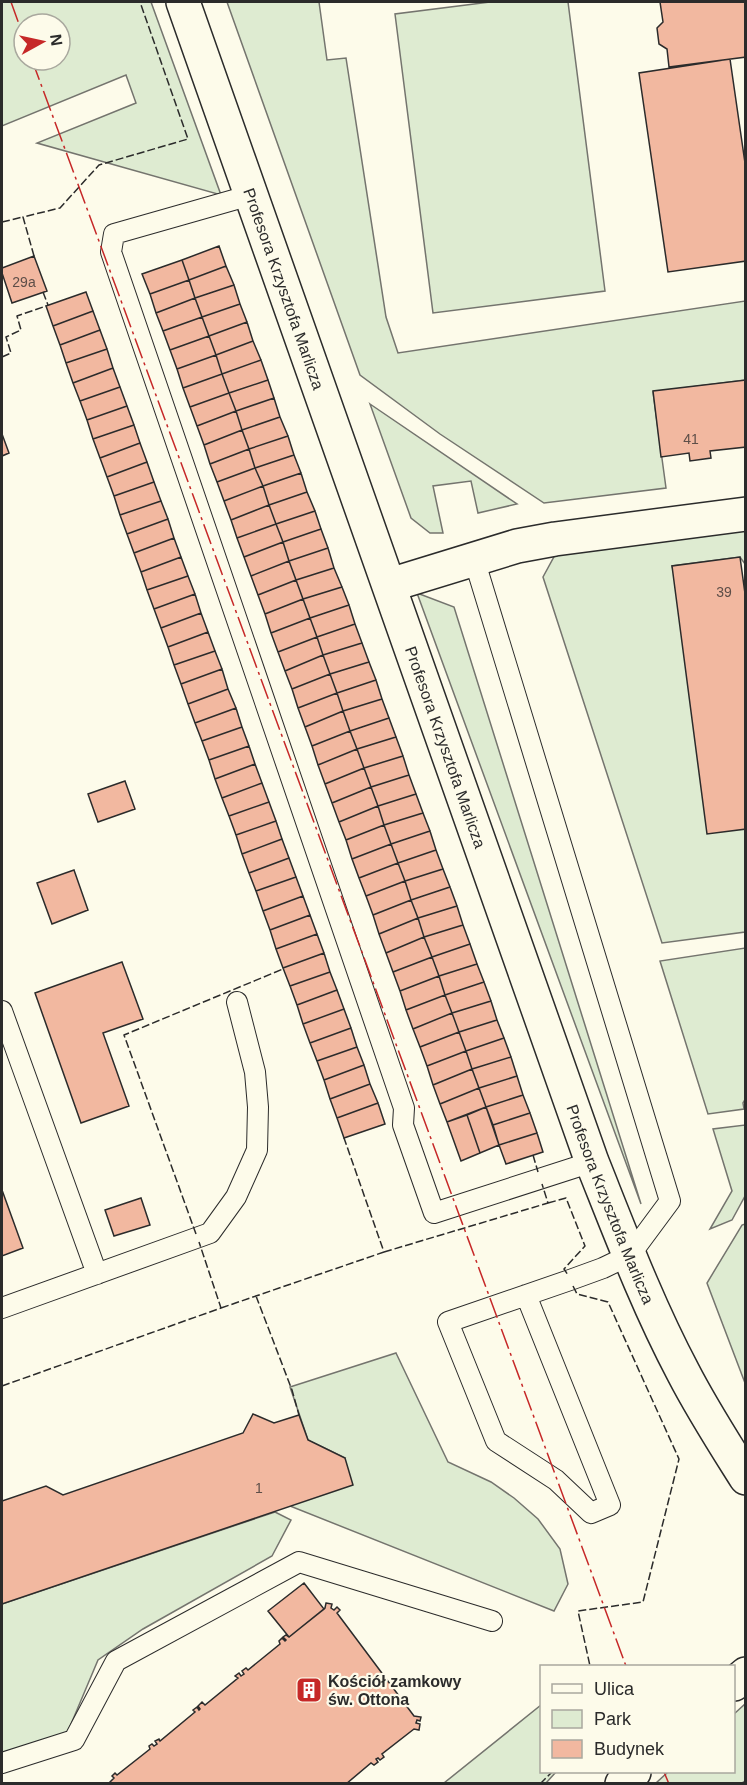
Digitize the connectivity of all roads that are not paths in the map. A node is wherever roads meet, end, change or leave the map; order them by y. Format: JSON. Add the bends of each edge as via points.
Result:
{"nodes":[{"id":1,"x":183,"y":2,"type":"edge"},
{"id":2,"x":251,"y":195,"type":"junction"},
{"id":3,"x":746,"y":514,"type":"edge"},
{"id":4,"x":474,"y":559,"type":"junction"},
{"id":5,"x":390,"y":585,"type":"junction"},
{"id":6,"x":237,"y":1002,"type":"dead end"},
{"id":7,"x":2,"y":1011,"type":"edge"},
{"id":8,"x":592,"y":1162,"type":"junction"},
{"id":9,"x":630,"y":1255,"type":"junction"},
{"id":10,"x":97,"y":1274,"type":"junction"},
{"id":11,"x":526,"y":1295,"type":"junction"},
{"id":12,"x":2,"y":1308,"type":"edge"},
{"id":13,"x":746,"y":1478,"type":"edge"},
{"id":14,"x":492,"y":1621,"type":"dead end"},
{"id":15,"x":2,"y":1763,"type":"edge"},
{"id":16,"x":633,"y":1773,"type":"edge"},
{"id":17,"x":622,"y":1784,"type":"edge"}],
"edges":[{"from":1,"to":2,"type":"street","name":"Profesora Krzysztofa Marlicza"},
{"from":2,"to":5,"type":"street","name":"Profesora Krzysztofa Marlicza"},
{"from":2,"to":8,"type":"lane","via":[[114,234],[111,252],[404,1108],[403,1125],[434,1213]]},
{"from":3,"to":4,"type":"street","via":[[555,539]]},
{"from":4,"to":5,"type":"street"},
{"from":4,"to":9,"type":"lane","via":[[670,1201]]},
{"from":5,"to":8,"type":"street","name":"Profesora Krzysztofa Marlicza"},
{"from":6,"to":10,"type":"lane","via":[[255,1072],[258,1107],[256,1150],[236,1197],[210,1233]]},
{"from":7,"to":10,"type":"lane"},
{"from":8,"to":9,"type":"street","name":"Profesora Krzysztofa Marlicza"},
{"from":9,"to":11,"type":"lane"},
{"from":9,"to":13,"type":"street","name":"Profesora Krzysztofa Marlicza","via":[[683,1372]]},
{"from":10,"to":12,"type":"lane"},
{"from":11,"to":11,"type":"lane","via":[[448,1322],[496,1441],[556,1480],[591,1513],[610,1505]]},
{"from":14,"to":15,"type":"lane","via":[[300,1562],[116,1661],[75,1740]]},
{"from":16,"to":17,"type":"street"}]}
